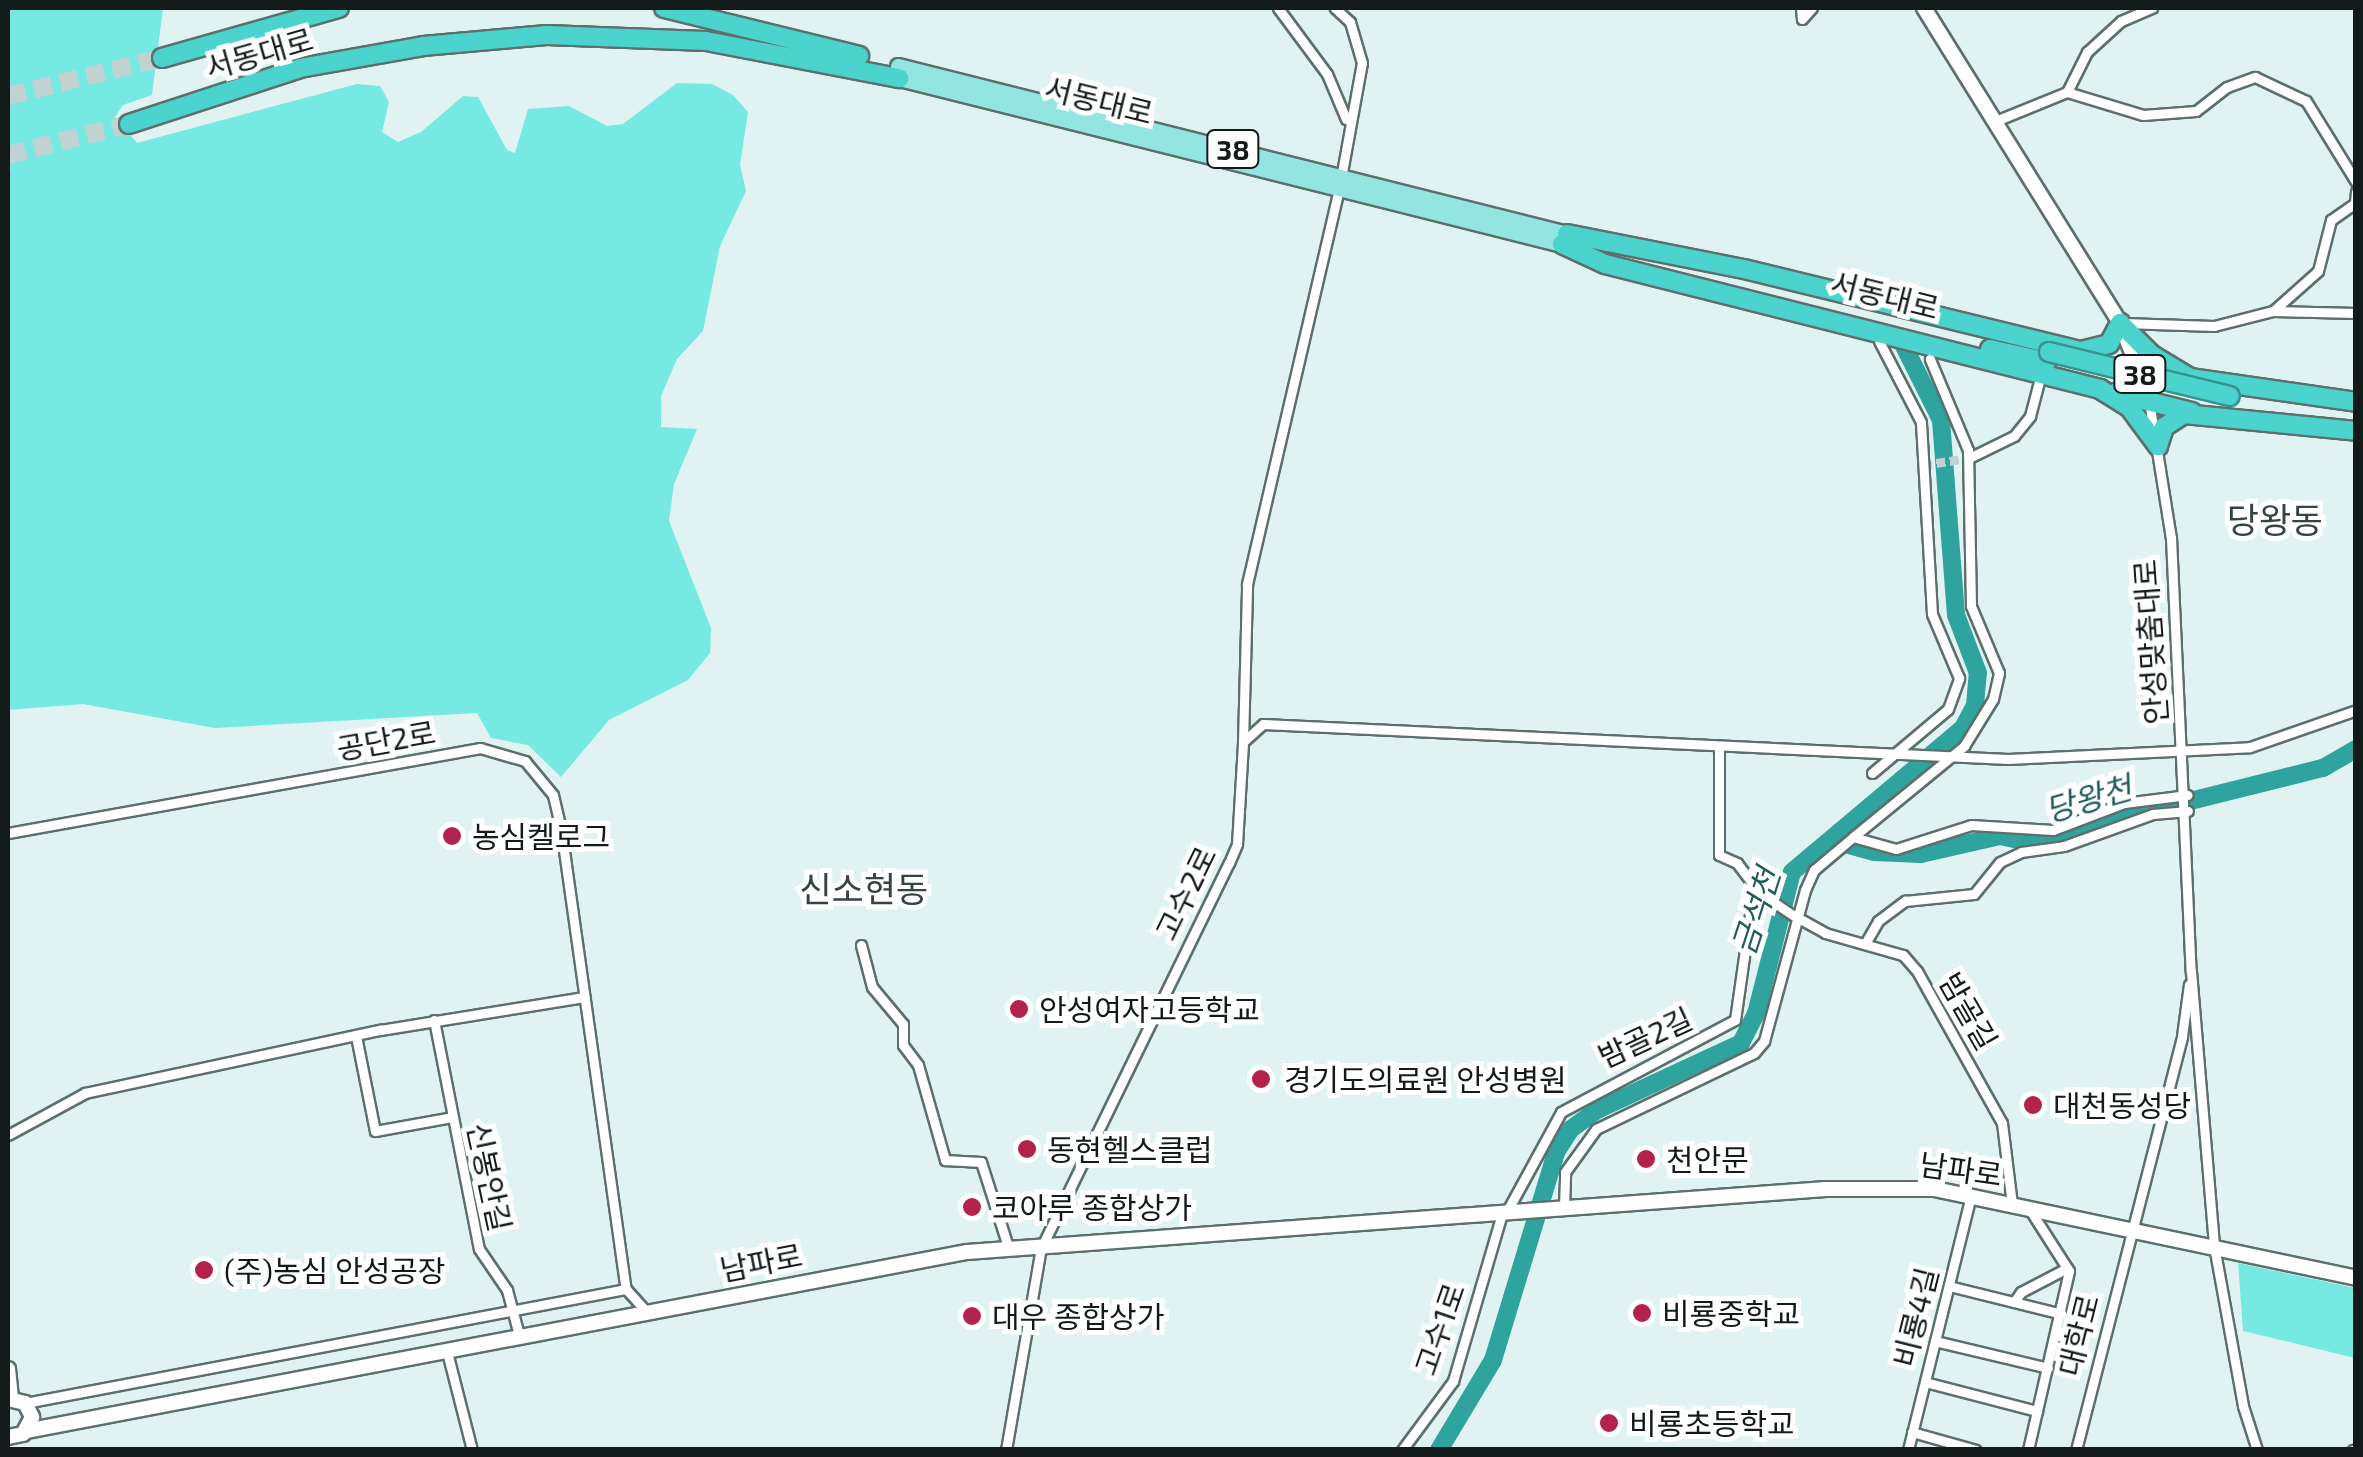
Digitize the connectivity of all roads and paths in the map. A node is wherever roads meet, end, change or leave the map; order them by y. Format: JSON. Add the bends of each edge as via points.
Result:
{"nodes":[{"id":1,"x":339,"y":8,"type":"edge"},
{"id":2,"x":664,"y":8,"type":"edge"},
{"id":3,"x":1278,"y":8,"type":"edge"},
{"id":4,"x":1335,"y":8,"type":"edge"},
{"id":5,"x":1800,"y":8,"type":"edge"},
{"id":6,"x":1812,"y":8,"type":"edge"},
{"id":7,"x":1924,"y":8,"type":"edge"},
{"id":8,"x":2152,"y":8,"type":"edge"},
{"id":9,"x":162,"y":58,"type":"tunnel mouth"},
{"id":10,"x":899,"y":72,"type":"junction"},
{"id":11,"x":2067,"y":92,"type":"junction"},
{"id":12,"x":1998,"y":120,"type":"junction"},
{"id":13,"x":1346,"y":122,"type":"junction"},
{"id":14,"x":130,"y":124,"type":"tunnel mouth"},
{"id":15,"x":2356,"y":182,"type":"edge"},
{"id":16,"x":1341,"y":183,"type":"junction"},
{"id":17,"x":2356,"y":192,"type":"edge"},
{"id":18,"x":1565,"y":239,"type":"junction"},
{"id":19,"x":2273,"y":310,"type":"junction"},
{"id":20,"x":2356,"y":312,"type":"edge"},
{"id":21,"x":2120,"y":323,"type":"junction"},
{"id":22,"x":1879,"y":341,"type":"dead end"},
{"id":23,"x":2081,"y":351,"type":"junction"},
{"id":24,"x":1930,"y":359,"type":"dead end"},
{"id":25,"x":2046,"y":363,"type":"junction"},
{"id":26,"x":2138,"y":366,"type":"junction"},
{"id":27,"x":2190,"y":378,"type":"junction"},
{"id":28,"x":2100,"y":390,"type":"junction"},
{"id":29,"x":2148,"y":395,"type":"junction"},
{"id":30,"x":2228,"y":401,"type":"junction"},
{"id":31,"x":2356,"y":402,"type":"edge"},
{"id":32,"x":2356,"y":411,"type":"edge"},
{"id":33,"x":2198,"y":413,"type":"junction"},
{"id":34,"x":2356,"y":422,"type":"edge"},
{"id":35,"x":2356,"y":431,"type":"edge"},
{"id":36,"x":2158,"y":446,"type":"junction"},
{"id":37,"x":1969,"y":458,"type":"junction"},
{"id":38,"x":2356,"y":710,"type":"edge"},
{"id":39,"x":1243,"y":742,"type":"junction"},
{"id":40,"x":1719,"y":748,"type":"junction"},
{"id":41,"x":2185,"y":750,"type":"junction"},
{"id":42,"x":1898,"y":754,"type":"junction"},
{"id":43,"x":1948,"y":758,"type":"junction"},
{"id":44,"x":1872,"y":773,"type":"dead end"},
{"id":45,"x":2188,"y":795,"type":"junction"},
{"id":46,"x":2188,"y":811,"type":"junction"},
{"id":47,"x":8,"y":833,"type":"edge"},
{"id":48,"x":1852,"y":838,"type":"junction"},
{"id":49,"x":1757,"y":890,"type":"junction"},
{"id":50,"x":1795,"y":917,"type":"junction"},
{"id":51,"x":1866,"y":942,"type":"junction"},
{"id":52,"x":861,"y":945,"type":"dead end"},
{"id":53,"x":2191,"y":971,"type":"junction"},
{"id":54,"x":584,"y":998,"type":"junction"},
{"id":55,"x":434,"y":1020,"type":"junction"},
{"id":56,"x":356,"y":1036,"type":"junction"},
{"id":57,"x":452,"y":1116,"type":"junction"},
{"id":58,"x":8,"y":1135,"type":"edge"},
{"id":59,"x":1972,"y":1196,"type":"junction"},
{"id":60,"x":2012,"y":1204,"type":"junction"},
{"id":61,"x":2029,"y":1207,"type":"junction"},
{"id":62,"x":1557,"y":1208,"type":"junction"},
{"id":63,"x":1507,"y":1212,"type":"junction"},
{"id":64,"x":2129,"y":1232,"type":"junction"},
{"id":65,"x":2214,"y":1246,"type":"junction"},
{"id":66,"x":1040,"y":1248,"type":"junction"},
{"id":67,"x":1010,"y":1250,"type":"junction"},
{"id":68,"x":2067,"y":1268,"type":"junction"},
{"id":69,"x":2356,"y":1278,"type":"edge"},
{"id":70,"x":1949,"y":1286,"type":"junction"},
{"id":71,"x":626,"y":1289,"type":"junction"},
{"id":72,"x":2014,"y":1302,"type":"junction"},
{"id":73,"x":514,"y":1306,"type":"junction"},
{"id":74,"x":646,"y":1311,"type":"junction"},
{"id":75,"x":2062,"y":1314,"type":"junction"},
{"id":76,"x":519,"y":1334,"type":"junction"},
{"id":77,"x":1935,"y":1341,"type":"junction"},
{"id":78,"x":446,"y":1348,"type":"junction"},
{"id":79,"x":2048,"y":1368,"type":"junction"},
{"id":80,"x":8,"y":1369,"type":"edge"},
{"id":81,"x":1925,"y":1382,"type":"junction"},
{"id":82,"x":14,"y":1400,"type":"edge"},
{"id":83,"x":2037,"y":1411,"type":"junction"},
{"id":84,"x":26,"y":1431,"type":"junction"},
{"id":85,"x":1912,"y":1432,"type":"junction"},
{"id":86,"x":8,"y":1437,"type":"edge"},
{"id":87,"x":472,"y":1450,"type":"edge"},
{"id":88,"x":1006,"y":1450,"type":"edge"},
{"id":89,"x":1402,"y":1450,"type":"edge"},
{"id":90,"x":1908,"y":1450,"type":"edge"},
{"id":91,"x":1976,"y":1450,"type":"edge"},
{"id":92,"x":2028,"y":1450,"type":"edge"},
{"id":93,"x":2076,"y":1450,"type":"edge"},
{"id":94,"x":2257,"y":1450,"type":"edge"}],
"edges":[{"from":1,"to":9,"type":"highway","name":"서동대로"},
{"from":2,"to":10,"type":"highway","name":"서동대로","number":"38"},
{"from":3,"to":13,"type":"street","via":[[1327,74]]},
{"from":4,"to":13,"type":"street","via":[[1350,22],[1362,62]]},
{"from":5,"to":6,"type":"street","via":[[1802,18]]},
{"from":7,"to":12,"type":"street","name":"안성맞춤대로"},
{"from":8,"to":11,"type":"street","via":[[2121,20],[2087,52]]},
{"from":10,"to":14,"type":"highway","name":"서동대로","number":"38","via":[[706,41],[527,36],[300,68]]},
{"from":10,"to":16,"type":"main road","name":"서동대로","number":"38"},
{"from":11,"to":12,"type":"street"},
{"from":11,"to":15,"type":"street","via":[[2143,115],[2196,110],[2226,87],[2255,78],[2306,100]]},
{"from":12,"to":21,"type":"street","name":"안성맞춤대로"},
{"from":13,"to":16,"type":"street","name":"고수2로"},
{"from":16,"to":18,"type":"main road","name":"서동대로","number":"38"},
{"from":16,"to":39,"type":"street","name":"고수2로","via":[[1247,584]]},
{"from":17,"to":19,"type":"street","via":[[2355,203],[2331,220],[2318,271]]},
{"from":18,"to":23,"type":"highway","via":[[1744,268]]},
{"from":18,"to":25,"type":"highway","name":"서동대로","number":"38"},
{"from":19,"to":20,"type":"street"},
{"from":19,"to":21,"type":"street","via":[[2214,326]]},
{"from":21,"to":23,"type":"highway","via":[[2109,344]]},
{"from":21,"to":26,"type":"street","name":"안성맞춤대로"},
{"from":21,"to":27,"type":"highway"},
{"from":22,"to":42,"type":"street","via":[[1921,422],[1932,614],[1959,678],[1948,709]]},
{"from":23,"to":26,"type":"highway"},
{"from":24,"to":37,"type":"street"},
{"from":25,"to":28,"type":"highway"},
{"from":25,"to":30,"type":"highway","number":"38"},
{"from":25,"to":37,"type":"street","via":[[2030,416],[2014,436]]},
{"from":26,"to":27,"type":"highway"},
{"from":26,"to":29,"type":"street","name":"안성맞춤대로"},
{"from":27,"to":31,"type":"highway"},
{"from":28,"to":29,"type":"highway"},
{"from":28,"to":36,"type":"highway","via":[[2129,407]]},
{"from":29,"to":33,"type":"highway"},
{"from":29,"to":36,"type":"street","name":"안성맞춤대로"},
{"from":30,"to":32,"type":"highway","number":"38"},
{"from":30,"to":34,"type":"highway","number":"38"},
{"from":33,"to":35,"type":"highway"},
{"from":33,"to":36,"type":"highway","via":[[2172,418]]},
{"from":36,"to":41,"type":"street","name":"안성맞춤대로"},
{"from":37,"to":43,"type":"street","via":[[1971,606],[1999,673],[1978,728]]},
{"from":38,"to":41,"type":"street","via":[[2260,745]]},
{"from":39,"to":40,"type":"street","via":[[1263,724]]},
{"from":39,"to":66,"type":"street","name":"고수2로","via":[[1230,863]]},
{"from":40,"to":42,"type":"street"},
{"from":40,"to":49,"type":"street","name":"밤골길","via":[[1719,856],[1737,862]]},
{"from":41,"to":43,"type":"street"},
{"from":41,"to":45,"type":"street","name":"안성맞춤대로"},
{"from":42,"to":43,"type":"street"},
{"from":42,"to":44,"type":"street"},
{"from":43,"to":48,"type":"street"},
{"from":45,"to":46,"type":"street","name":"안성맞춤대로"},
{"from":45,"to":48,"type":"street","via":[[2124,802],[2053,830],[1971,825],[1896,848]]},
{"from":46,"to":51,"type":"street","via":[[2153,814],[2064,846],[2021,852],[2000,862],[1974,894],[1904,901],[1878,921]]},
{"from":46,"to":53,"type":"street","name":"안성맞춤대로"},
{"from":47,"to":54,"type":"street","name":"공단2로","via":[[480,748],[504,750],[542,775],[554,795]]},
{"from":48,"to":50,"type":"street","via":[[1814,870]]},
{"from":49,"to":50,"type":"street","name":"밤골길"},
{"from":49,"to":63,"type":"street","name":"밤골2길","via":[[1735,1020],[1560,1112]]},
{"from":50,"to":51,"type":"street","name":"밤골길","via":[[1824,933]]},
{"from":50,"to":62,"type":"street","via":[[1764,1041],[1754,1053],[1596,1129],[1565,1172]]},
{"from":51,"to":60,"type":"street","name":"밤골길","via":[[1910,962],[1959,1044],[2002,1123]]},
{"from":52,"to":67,"type":"street","via":[[872,987],[903,1024],[902,1045],[918,1065],[945,1160],[980,1162]]},
{"from":53,"to":64,"type":"street","name":"대학로","via":[[2182,1036]]},
{"from":53,"to":65,"type":"street","name":"안성맞춤대로"},
{"from":54,"to":55,"type":"street"},
{"from":54,"to":71,"type":"street","name":"공단2로"},
{"from":55,"to":56,"type":"street"},
{"from":55,"to":57,"type":"street","name":"신봉안길"},
{"from":56,"to":57,"type":"street","via":[[375,1132]]},
{"from":56,"to":58,"type":"street","via":[[85,1092]]},
{"from":57,"to":73,"type":"street","name":"신봉안길","via":[[479,1249]]},
{"from":59,"to":60,"type":"street","name":"남파로"},
{"from":59,"to":62,"type":"street","name":"남파로","via":[[1866,1188]]},
{"from":59,"to":70,"type":"street","name":"비룡4길"},
{"from":60,"to":61,"type":"street","name":"남파로"},
{"from":61,"to":64,"type":"street","name":"남파로"},
{"from":61,"to":68,"type":"street"},
{"from":62,"to":63,"type":"street","name":"남파로"},
{"from":63,"to":66,"type":"street","name":"남파로"},
{"from":63,"to":89,"type":"street","name":"고수1로","via":[[1453,1381]]},
{"from":64,"to":65,"type":"street","name":"남파로"},
{"from":64,"to":93,"type":"street","name":"대학로"},
{"from":65,"to":69,"type":"street","name":"남파로"},
{"from":65,"to":94,"type":"street","name":"안성맞춤대로","via":[[2242,1406]]},
{"from":66,"to":67,"type":"street","name":"남파로"},
{"from":66,"to":88,"type":"street","name":"고수2로"},
{"from":67,"to":74,"type":"street","name":"남파로"},
{"from":68,"to":72,"type":"street"},
{"from":68,"to":75,"type":"street"},
{"from":70,"to":72,"type":"street"},
{"from":70,"to":77,"type":"street","name":"비룡4길"},
{"from":71,"to":73,"type":"street"},
{"from":71,"to":74,"type":"street"},
{"from":72,"to":75,"type":"street"},
{"from":73,"to":76,"type":"street","name":"신봉안길"},
{"from":73,"to":82,"type":"street"},
{"from":74,"to":76,"type":"street","name":"남파로"},
{"from":75,"to":79,"type":"street"},
{"from":76,"to":78,"type":"street","name":"남파로"},
{"from":77,"to":79,"type":"street"},
{"from":77,"to":81,"type":"street","name":"비룡4길"},
{"from":78,"to":84,"type":"street","name":"남파로"},
{"from":78,"to":87,"type":"street"},
{"from":79,"to":83,"type":"street"},
{"from":80,"to":82,"type":"street"},
{"from":81,"to":83,"type":"street"},
{"from":81,"to":85,"type":"street","name":"비룡4길"},
{"from":82,"to":84,"type":"street","via":[[32,1417]]},
{"from":83,"to":92,"type":"street"},
{"from":84,"to":86,"type":"street","name":"남파로"},
{"from":85,"to":90,"type":"street","name":"비룡4길"},
{"from":85,"to":91,"type":"street"}]}
